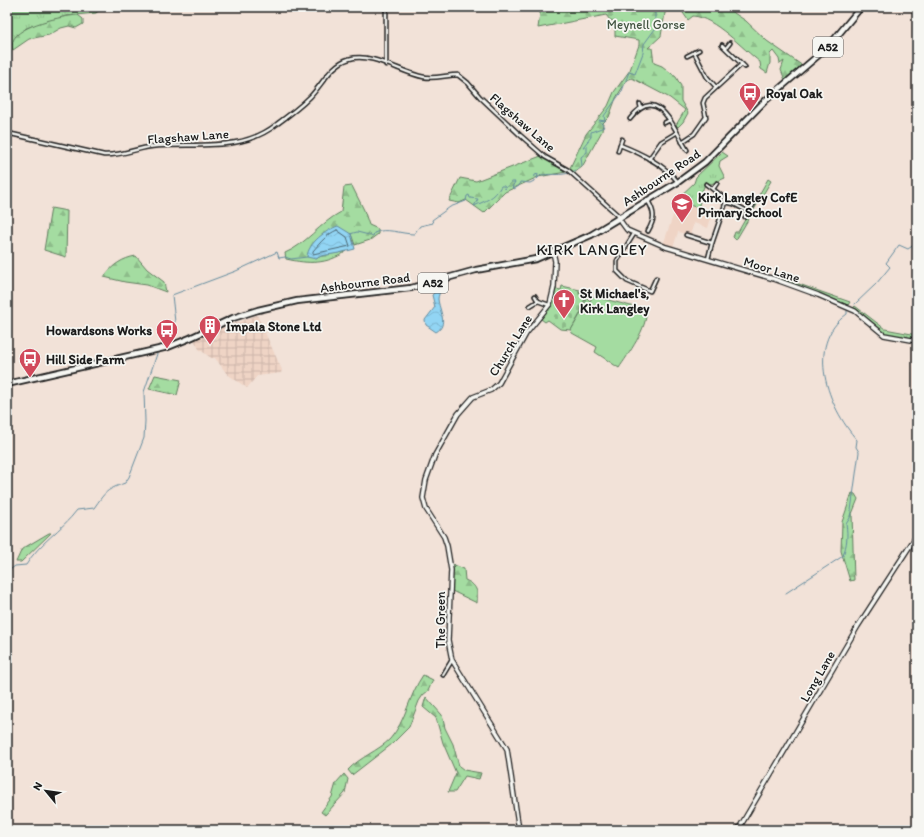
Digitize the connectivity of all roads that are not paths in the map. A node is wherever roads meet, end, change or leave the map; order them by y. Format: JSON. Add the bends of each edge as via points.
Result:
{"nodes":[{"id":1,"x":386,"y":7,"type":"edge"},
{"id":2,"x":860,"y":7,"type":"edge"},
{"id":3,"x":730,"y":43,"type":"dead end"},
{"id":4,"x":722,"y":45,"type":"dead end"},
{"id":5,"x":726,"y":48,"type":"junction"},
{"id":6,"x":699,"y":50,"type":"dead end"},
{"id":7,"x":694,"y":52,"type":"junction"},
{"id":8,"x":687,"y":56,"type":"dead end"},
{"id":9,"x":742,"y":64,"type":"junction"},
{"id":10,"x":386,"y":65,"type":"junction"},
{"id":11,"x":745,"y":67,"type":"dead end"},
{"id":12,"x":716,"y":88,"type":"junction"},
{"id":13,"x":640,"y":104,"type":"dead end"},
{"id":14,"x":641,"y":108,"type":"junction"},
{"id":15,"x":630,"y":119,"type":"dead end"},
{"id":16,"x":670,"y":120,"type":"junction"},
{"id":17,"x":664,"y":123,"type":"dead end"},
{"id":18,"x":7,"y":133,"type":"edge"},
{"id":19,"x":676,"y":133,"type":"junction"},
{"id":20,"x":622,"y":139,"type":"dead end"},
{"id":21,"x":682,"y":142,"type":"junction"},
{"id":22,"x":620,"y":145,"type":"junction"},
{"id":23,"x":687,"y":150,"type":"dead end"},
{"id":24,"x":618,"y":151,"type":"dead end"},
{"id":25,"x":649,"y":159,"type":"junction"},
{"id":26,"x":678,"y":182,"type":"junction"},
{"id":27,"x":717,"y":183,"type":"dead end"},
{"id":28,"x":706,"y":184,"type":"dead end"},
{"id":29,"x":713,"y":189,"type":"junction"},
{"id":30,"x":648,"y":201,"type":"junction"},
{"id":31,"x":726,"y":202,"type":"junction"},
{"id":32,"x":753,"y":205,"type":"dead end"},
{"id":33,"x":749,"y":212,"type":"junction"},
{"id":34,"x":745,"y":217,"type":"dead end"},
{"id":35,"x":620,"y":218,"type":"junction"},
{"id":36,"x":648,"y":232,"type":"dead end"},
{"id":37,"x":634,"y":234,"type":"junction"},
{"id":38,"x":686,"y":235,"type":"dead end"},
{"id":39,"x":712,"y":243,"type":"junction"},
{"id":40,"x":553,"y":252,"type":"junction"},
{"id":41,"x":708,"y":259,"type":"junction"},
{"id":42,"x":656,"y":278,"type":"dead end"},
{"id":43,"x":535,"y":296,"type":"dead end"},
{"id":44,"x":538,"y":300,"type":"junction"},
{"id":45,"x":549,"y":305,"type":"junction"},
{"id":46,"x":530,"y":306,"type":"dead end"},
{"id":47,"x":917,"y":341,"type":"edge"},
{"id":48,"x":7,"y":384,"type":"edge"},
{"id":49,"x":449,"y":429,"type":"joint"},
{"id":50,"x":917,"y":535,"type":"edge"},
{"id":51,"x":452,"y":660,"type":"junction"},
{"id":52,"x":443,"y":675,"type":"dead end"},
{"id":53,"x":519,"y":830,"type":"edge"},
{"id":54,"x":738,"y":830,"type":"edge"}],
"edges":[{"from":1,"to":10,"type":"street"},
{"from":2,"to":26,"type":"highway","name":"Ashbourne Road","number":"A52","via":[[824,51],[769,98],[705,162]]},
{"from":3,"to":5,"type":"street"},
{"from":4,"to":5,"type":"street"},
{"from":5,"to":9,"type":"street"},
{"from":6,"to":7,"type":"street"},
{"from":7,"to":8,"type":"street"},
{"from":7,"to":12,"type":"street","via":[[705,74]]},
{"from":9,"to":11,"type":"street"},
{"from":9,"to":12,"type":"street"},
{"from":10,"to":18,"type":"street","name":"Flagshaw Lane","via":[[363,58],[347,60],[332,71],[309,98],[276,125],[261,134],[230,144],[155,146],[118,155],[104,155]]},
{"from":10,"to":35,"type":"street","name":"Flagshaw Lane","via":[[426,78],[458,75],[520,135],[545,157],[568,170]]},
{"from":12,"to":21,"type":"street","via":[[703,100],[706,113],[704,120],[694,134]]},
{"from":13,"to":14,"type":"street"},
{"from":14,"to":15,"type":"street"},
{"from":14,"to":16,"type":"street","via":[[657,107],[665,112]]},
{"from":16,"to":17,"type":"street"},
{"from":16,"to":19,"type":"street"},
{"from":19,"to":21,"type":"street"},
{"from":19,"to":25,"type":"street","via":[[661,142]]},
{"from":20,"to":22,"type":"street"},
{"from":21,"to":23,"type":"street"},
{"from":22,"to":24,"type":"street"},
{"from":22,"to":25,"type":"street"},
{"from":25,"to":26,"type":"street"},
{"from":26,"to":30,"type":"highway","name":"Ashbourne Road","number":"A52"},
{"from":27,"to":29,"type":"street"},
{"from":28,"to":29,"type":"street"},
{"from":29,"to":31,"type":"street"},
{"from":30,"to":35,"type":"highway","name":"Ashbourne Road","number":"A52"},
{"from":30,"to":36,"type":"street","via":[[654,212]]},
{"from":31,"to":33,"type":"street"},
{"from":31,"to":39,"type":"street"},
{"from":32,"to":33,"type":"street"},
{"from":33,"to":34,"type":"street"},
{"from":35,"to":37,"type":"street","name":"Moor Lane","via":[[627,230]]},
{"from":35,"to":40,"type":"highway","name":"Ashbourne Road","number":"A52","via":[[591,235]]},
{"from":37,"to":41,"type":"street","name":"Moor Lane","via":[[666,247]]},
{"from":37,"to":42,"type":"street","via":[[617,260],[617,271],[627,281],[650,291]]},
{"from":38,"to":39,"type":"street"},
{"from":39,"to":41,"type":"street"},
{"from":40,"to":45,"type":"street","name":"Church Lane","via":[[554,287]]},
{"from":40,"to":48,"type":"highway","name":"Ashbourne Road","number":"A52","via":[[527,261],[476,270],[411,288],[297,301],[275,306],[233,318],[168,346]]},
{"from":41,"to":47,"type":"street","name":"Moor Lane","via":[[774,279],[845,305],[884,335]]},
{"from":43,"to":44,"type":"street"},
{"from":44,"to":45,"type":"street"},
{"from":44,"to":46,"type":"street"},
{"from":45,"to":49,"type":"street","name":"Church Lane","via":[[526,334],[499,383],[491,390],[468,400]]},
{"from":49,"to":51,"type":"street","name":"The Green","via":[[435,455],[423,498],[426,509],[441,531],[447,546],[451,570],[448,640]]},
{"from":50,"to":54,"type":"street","name":"Long Lane","via":[[858,626]]},
{"from":51,"to":52,"type":"street"},
{"from":51,"to":53,"type":"street","name":"The Green","via":[[507,749]]}]}
